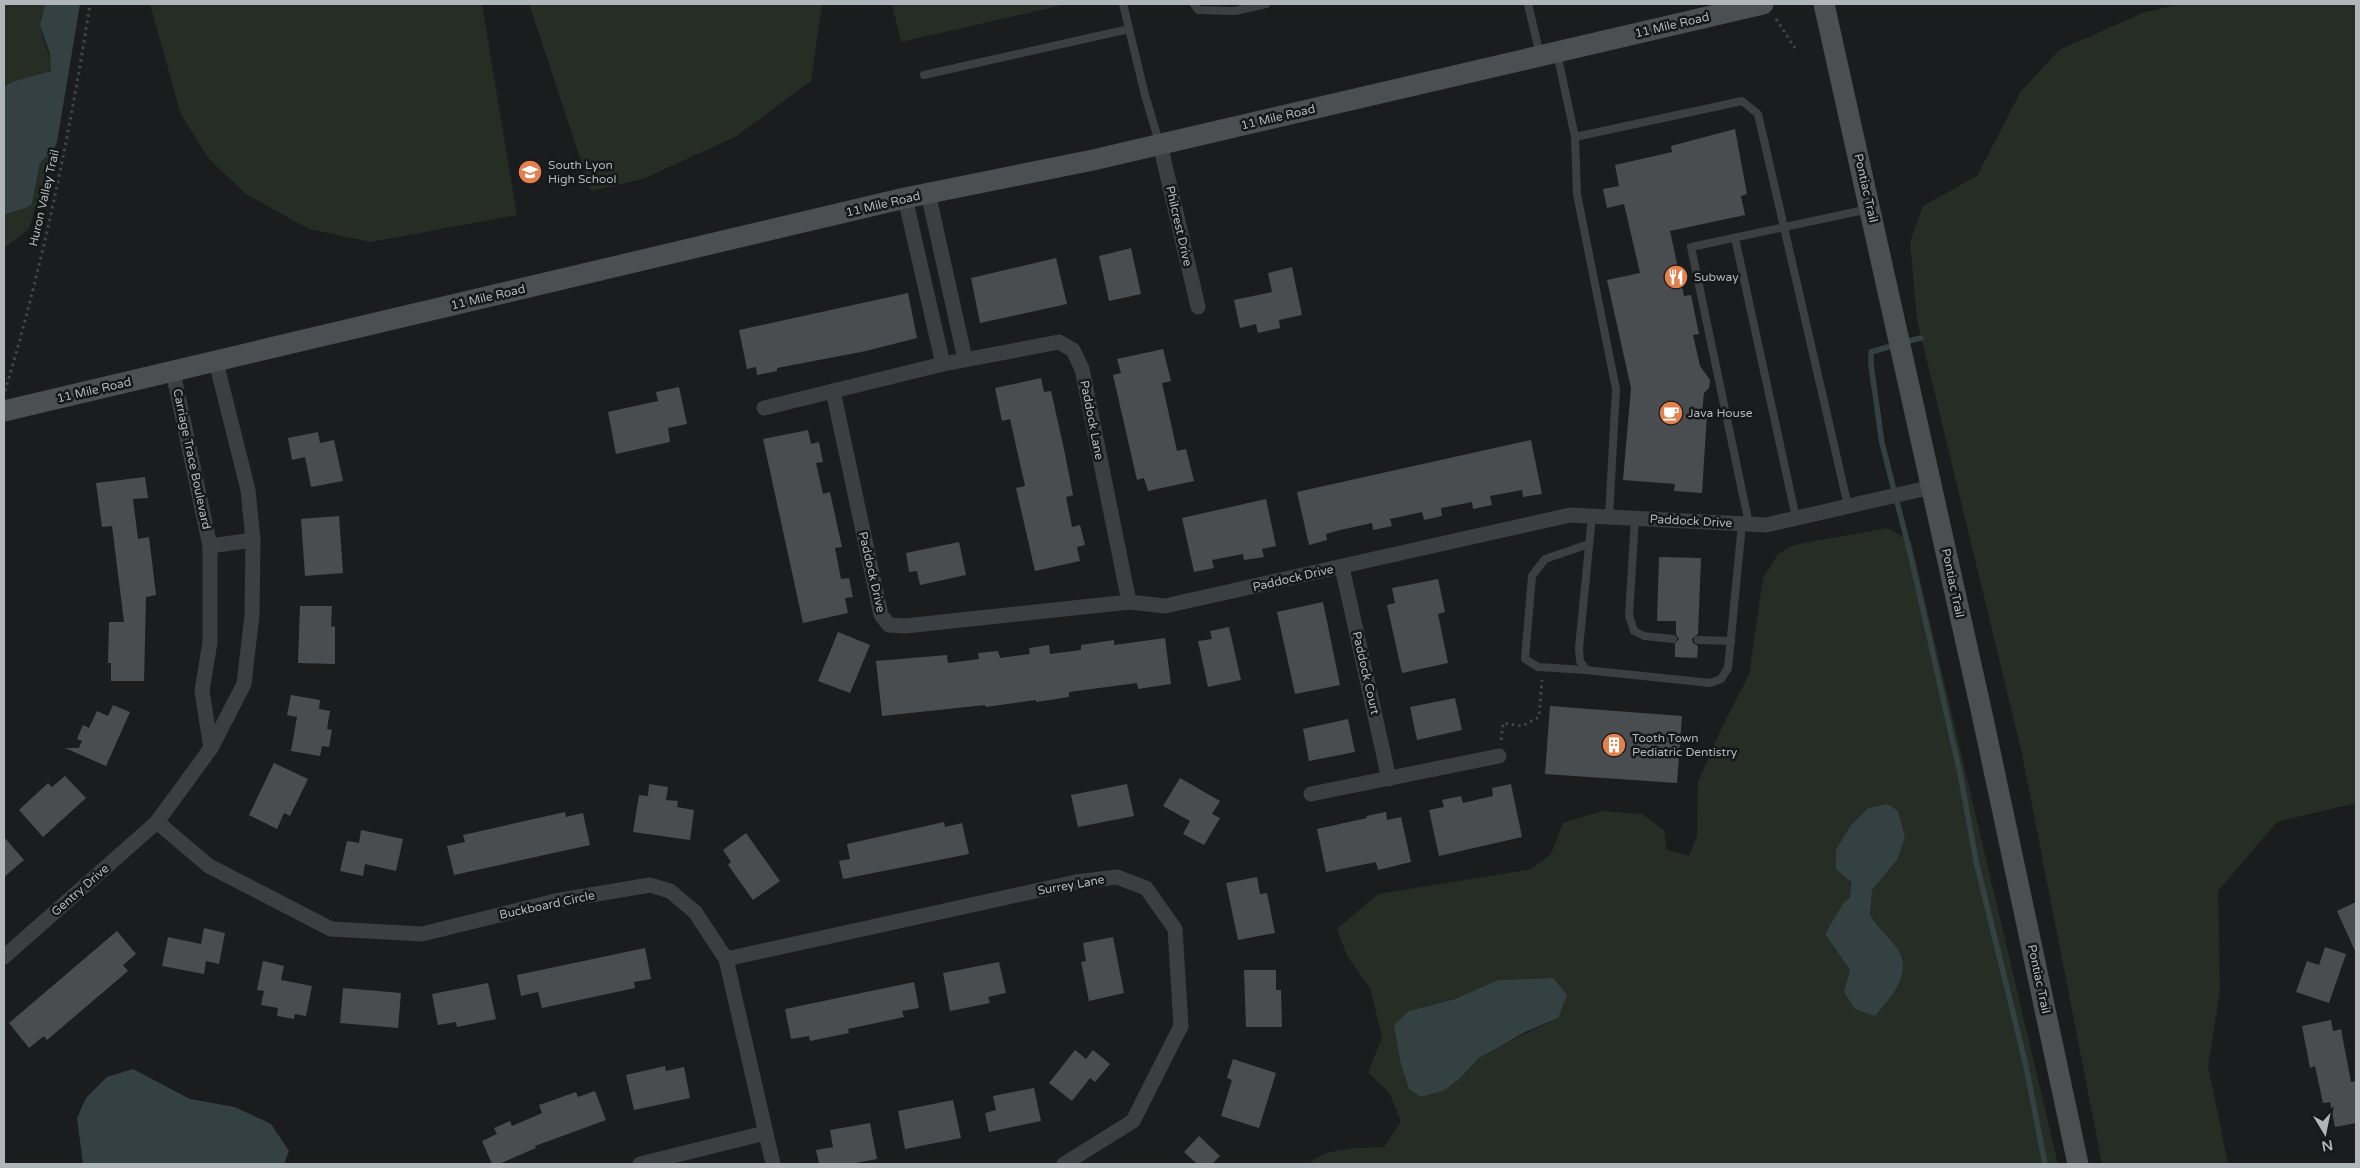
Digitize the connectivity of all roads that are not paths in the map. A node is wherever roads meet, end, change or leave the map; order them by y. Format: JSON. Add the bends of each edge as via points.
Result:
{"nodes":[{"id":1,"x":1123,"y":4,"type":"edge"},
{"id":2,"x":1194,"y":4,"type":"edge"},
{"id":3,"x":1266,"y":4,"type":"edge"},
{"id":4,"x":1528,"y":4,"type":"edge"},
{"id":5,"x":1824,"y":4,"type":"edge"},
{"id":6,"x":1769,"y":11,"type":"edge"},
{"id":7,"x":1129,"y":29,"type":"junction"},
{"id":8,"x":1548,"y":54,"type":"junction"},
{"id":9,"x":924,"y":75,"type":"dead end"},
{"id":10,"x":1575,"y":137,"type":"junction"},
{"id":11,"x":1160,"y":144,"type":"junction"},
{"id":12,"x":928,"y":193,"type":"junction"},
{"id":13,"x":905,"y":198,"type":"junction"},
{"id":14,"x":1870,"y":208,"type":"junction"},
{"id":15,"x":1784,"y":228,"type":"junction"},
{"id":16,"x":1735,"y":238,"type":"junction"},
{"id":17,"x":1198,"y":307,"type":"dead end"},
{"id":18,"x":965,"y":359,"type":"junction"},
{"id":19,"x":216,"y":362,"type":"junction"},
{"id":20,"x":943,"y":364,"type":"junction"},
{"id":21,"x":173,"y":372,"type":"junction"},
{"id":22,"x":833,"y":390,"type":"junction"},
{"id":23,"x":764,"y":408,"type":"dead end"},
{"id":24,"x":4,"y":411,"type":"edge"},
{"id":25,"x":1932,"y":487,"type":"junction"},
{"id":26,"x":1848,"y":506,"type":"junction"},
{"id":27,"x":1592,"y":516,"type":"junction"},
{"id":28,"x":1608,"y":517,"type":"junction"},
{"id":29,"x":1635,"y":518,"type":"junction"},
{"id":30,"x":1796,"y":518,"type":"junction"},
{"id":31,"x":1746,"y":524,"type":"junction"},
{"id":32,"x":253,"y":540,"type":"junction"},
{"id":33,"x":1589,"y":544,"type":"junction"},
{"id":34,"x":210,"y":546,"type":"junction"},
{"id":35,"x":1342,"y":567,"type":"junction"},
{"id":36,"x":1129,"y":602,"type":"junction"},
{"id":37,"x":1673,"y":639,"type":"dead end"},
{"id":38,"x":1698,"y":640,"type":"dead end"},
{"id":39,"x":1731,"y":641,"type":"junction"},
{"id":40,"x":1586,"y":670,"type":"junction"},
{"id":41,"x":211,"y":748,"type":"junction"},
{"id":42,"x":1499,"y":756,"type":"road end"},
{"id":43,"x":1390,"y":779,"type":"junction"},
{"id":44,"x":1311,"y":794,"type":"dead end"},
{"id":45,"x":157,"y":822,"type":"junction"},
{"id":46,"x":4,"y":957,"type":"edge"},
{"id":47,"x":726,"y":959,"type":"junction"},
{"id":48,"x":765,"y":1133,"type":"junction"},
{"id":49,"x":640,"y":1164,"type":"edge"},
{"id":50,"x":773,"y":1164,"type":"edge"},
{"id":51,"x":1064,"y":1164,"type":"edge"},
{"id":52,"x":2078,"y":1164,"type":"edge"}],
"edges":[{"from":1,"to":7,"type":"lane"},
{"from":2,"to":3,"type":"lane","via":[[1198,10],[1235,11]]},
{"from":4,"to":8,"type":"lane"},
{"from":5,"to":14,"type":"street","name":"Pontiac Trail"},
{"from":6,"to":8,"type":"street","name":"11 Mile Road"},
{"from":7,"to":9,"type":"lane"},
{"from":7,"to":11,"type":"lane"},
{"from":8,"to":10,"type":"lane"},
{"from":8,"to":11,"type":"street","name":"11 Mile Road"},
{"from":10,"to":15,"type":"lane","via":[[1742,101],[1758,114]]},
{"from":10,"to":28,"type":"lane","via":[[1577,194],[1616,388]]},
{"from":11,"to":12,"type":"street","name":"11 Mile Road"},
{"from":11,"to":17,"type":"street","name":"Philcrest Drive"},
{"from":12,"to":13,"type":"street","name":"11 Mile Road"},
{"from":12,"to":18,"type":"street"},
{"from":13,"to":19,"type":"street","name":"11 Mile Road"},
{"from":13,"to":20,"type":"street"},
{"from":14,"to":15,"type":"lane"},
{"from":14,"to":25,"type":"street","name":"Pontiac Trail"},
{"from":15,"to":16,"type":"lane"},
{"from":15,"to":26,"type":"lane"},
{"from":16,"to":30,"type":"lane"},
{"from":16,"to":31,"type":"lane","via":[[1691,246]]},
{"from":18,"to":20,"type":"street","name":"Paddock Lane"},
{"from":18,"to":36,"type":"street","name":"Paddock Lane","via":[[1060,342],[1073,350],[1082,369]]},
{"from":19,"to":21,"type":"street","name":"11 Mile Road"},
{"from":19,"to":32,"type":"street","via":[[248,490]]},
{"from":20,"to":22,"type":"street","name":"Paddock Lane"},
{"from":21,"to":24,"type":"street","name":"11 Mile Road"},
{"from":21,"to":34,"type":"street","name":"Carriage Trace Boulevard"},
{"from":22,"to":23,"type":"street","name":"Paddock Lane"},
{"from":22,"to":36,"type":"street","name":"Paddock Drive","via":[[881,615],[889,625],[905,626]]},
{"from":25,"to":26,"type":"street","name":"Paddock Drive"},
{"from":25,"to":52,"type":"street","name":"Pontiac Trail"},
{"from":26,"to":30,"type":"street","name":"Paddock Drive"},
{"from":27,"to":28,"type":"street","name":"Paddock Drive"},
{"from":27,"to":33,"type":"lane"},
{"from":27,"to":35,"type":"street","name":"Paddock Drive","via":[[1570,515]]},
{"from":28,"to":29,"type":"street","name":"Paddock Drive"},
{"from":29,"to":31,"type":"street","name":"Paddock Drive"},
{"from":29,"to":37,"type":"lane","via":[[1629,615],[1634,631],[1644,636]]},
{"from":30,"to":31,"type":"street","name":"Paddock Drive","via":[[1766,525]]},
{"from":31,"to":39,"type":"lane"},
{"from":32,"to":34,"type":"street","name":"Carriage Trace Boulevard"},
{"from":32,"to":41,"type":"street","via":[[252,616],[244,684]]},
{"from":33,"to":40,"type":"lane","via":[[1579,648],[1580,661]]},
{"from":33,"to":40,"type":"lane","via":[[1545,559],[1532,576],[1525,659],[1543,668]]},
{"from":34,"to":41,"type":"street","name":"Carriage Trace Boulevard","via":[[210,642],[202,690]]},
{"from":35,"to":36,"type":"street","name":"Paddock Drive","via":[[1165,606]]},
{"from":35,"to":43,"type":"street","name":"Paddock Court"},
{"from":38,"to":39,"type":"lane"},
{"from":39,"to":40,"type":"lane","via":[[1728,668],[1721,679],[1710,683]]},
{"from":41,"to":45,"type":"street"},
{"from":42,"to":43,"type":"street"},
{"from":43,"to":44,"type":"street"},
{"from":45,"to":46,"type":"street","name":"Gentry Drive"},
{"from":45,"to":47,"type":"street","name":"Buckboard Circle","via":[[209,866],[331,929],[422,934],[554,901],[650,885],[670,890],[695,912]]},
{"from":47,"to":48,"type":"street","name":"Buckboard Circle"},
{"from":47,"to":51,"type":"street","name":"Surrey Lane","via":[[1076,882],[1117,877],[1146,888],[1175,929],[1181,1026],[1134,1121]]},
{"from":48,"to":49,"type":"street"},
{"from":48,"to":50,"type":"street","name":"Buckboard Circle"}]}
